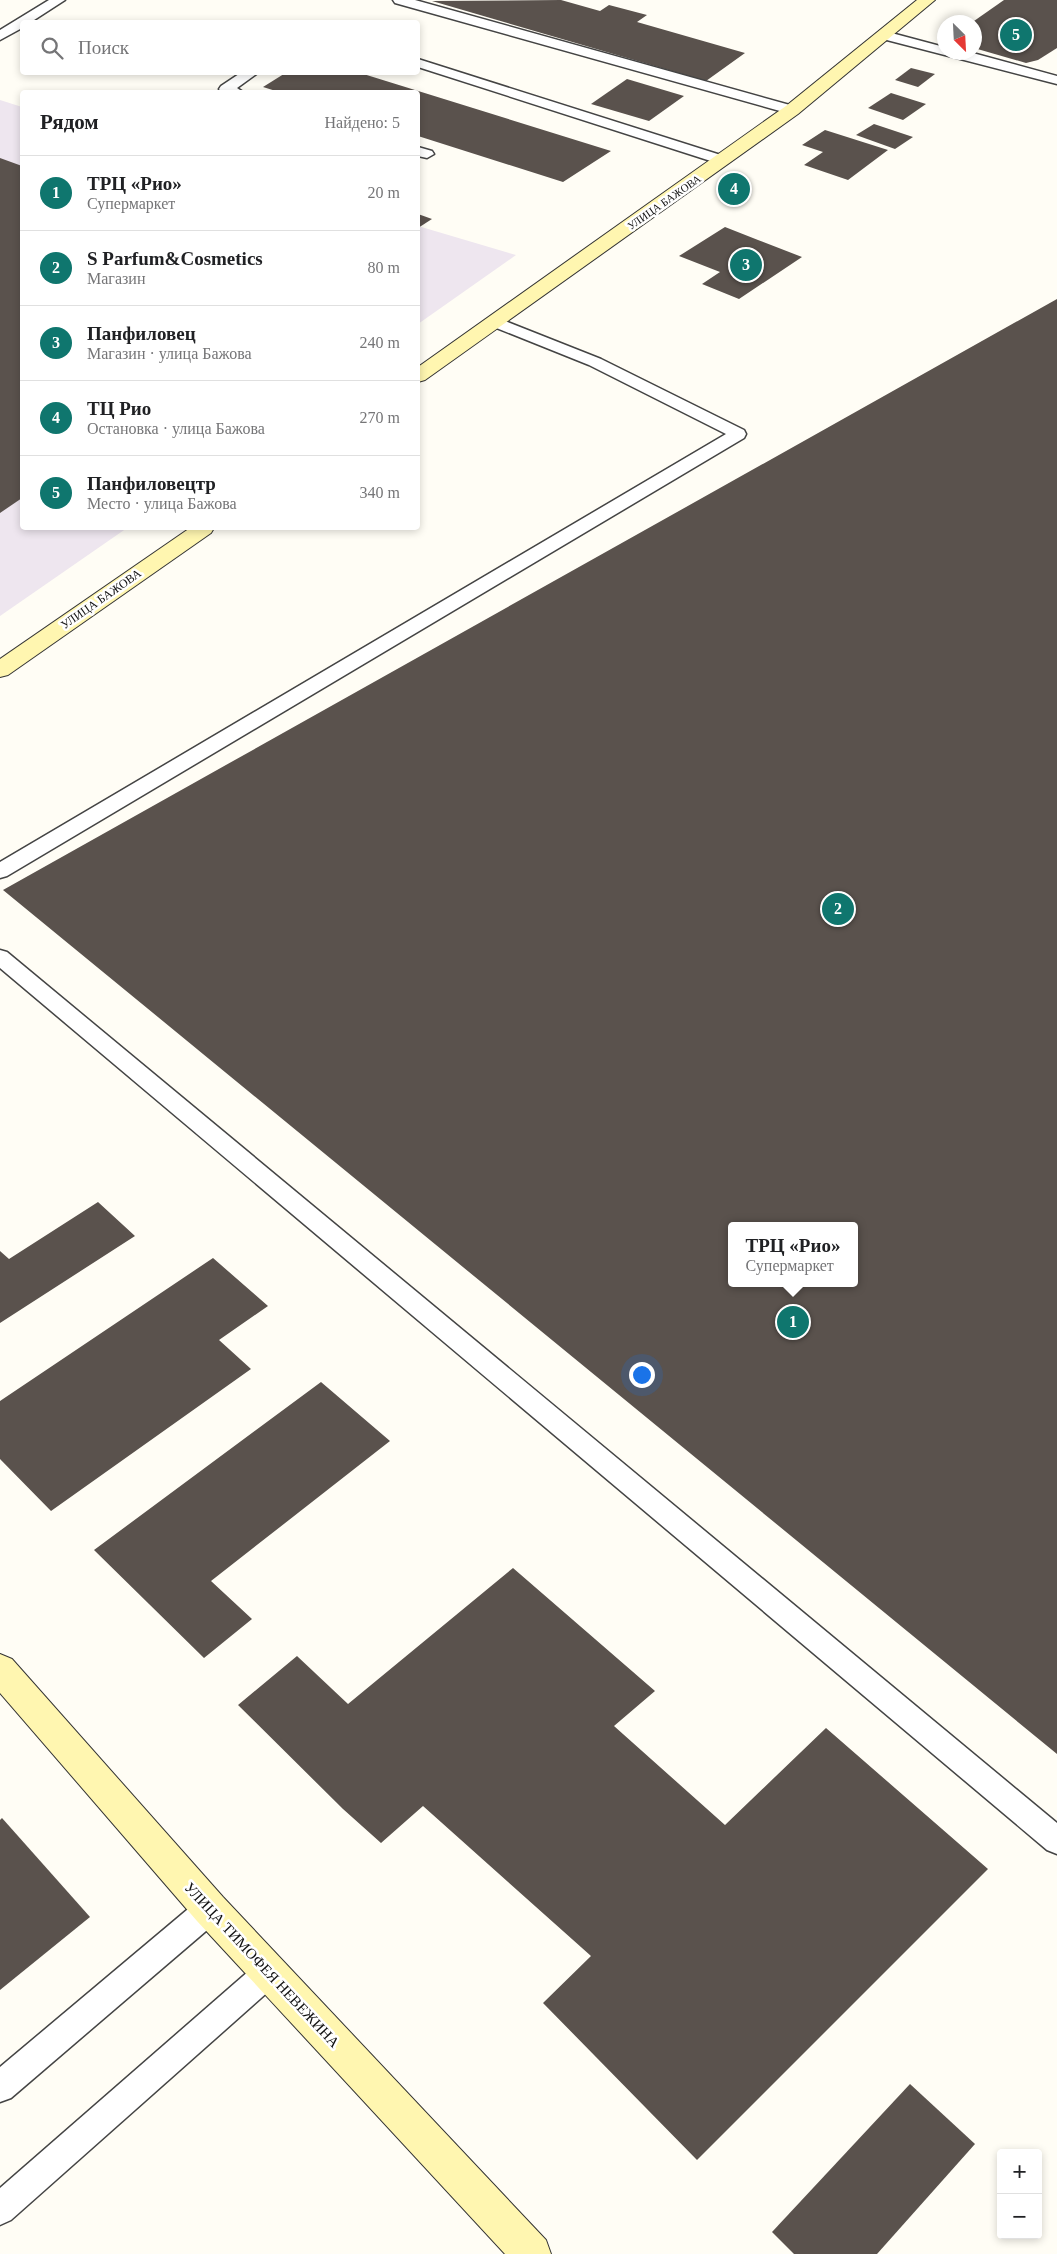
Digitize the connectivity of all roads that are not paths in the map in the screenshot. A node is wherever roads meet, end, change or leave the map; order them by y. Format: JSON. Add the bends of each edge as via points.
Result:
{"nodes":[{"id":1,"x":58,"y":0,"type":"edge"},
{"id":2,"x":400,"y":0,"type":"edge"},
{"id":3,"x":927,"y":0,"type":"edge"},
{"id":4,"x":26,"y":20,"type":"edge"},
{"id":5,"x":20,"y":24,"type":"edge"},
{"id":6,"x":884,"y":35,"type":"junction"},
{"id":7,"x":0,"y":36,"type":"edge"},
{"id":8,"x":937,"y":49,"type":"edge"},
{"id":9,"x":981,"y":60,"type":"edge"},
{"id":10,"x":420,"y":64,"type":"edge"},
{"id":11,"x":247,"y":75,"type":"edge"},
{"id":12,"x":1057,"y":80,"type":"edge"},
{"id":13,"x":229,"y":90,"type":"edge"},
{"id":14,"x":792,"y":110,"type":"junction"},
{"id":15,"x":722,"y":160,"type":"junction"},
{"id":16,"x":495,"y":322,"type":"junction"},
{"id":17,"x":420,"y":375,"type":"edge"},
{"id":18,"x":200,"y":530,"type":"edge"},
{"id":19,"x":0,"y":670,"type":"edge"},
{"id":20,"x":0,"y":871,"type":"edge"},
{"id":21,"x":0,"y":957,"type":"edge"},
{"id":22,"x":4,"y":1679,"type":"edge"},
{"id":23,"x":1057,"y":1841,"type":"edge"},
{"id":24,"x":210,"y":1909,"type":"junction"},
{"id":25,"x":268,"y":1972,"type":"junction"},
{"id":26,"x":0,"y":2087,"type":"edge"},
{"id":27,"x":0,"y":2209,"type":"edge"},
{"id":28,"x":532,"y":2254,"type":"edge"}],
"edges":[{"from":1,"to":4,"type":"lane"},
{"from":2,"to":14,"type":"lane"},
{"from":3,"to":6,"type":"main road","name":"УЛИЦА БАЖОВА"},
{"from":5,"to":7,"type":"lane"},
{"from":6,"to":8,"type":"lane"},
{"from":6,"to":14,"type":"main road","name":"УЛИЦА БАЖОВА"},
{"from":9,"to":12,"type":"lane"},
{"from":10,"to":15,"type":"lane"},
{"from":11,"to":13,"type":"lane","via":[[226,89]]},
{"from":14,"to":15,"type":"main road","name":"УЛИЦА БАЖОВА"},
{"from":15,"to":16,"type":"main road","name":"УЛИЦА БАЖОВА"},
{"from":16,"to":17,"type":"main road","name":"УЛИЦА БАЖОВА"},
{"from":16,"to":20,"type":"lane","via":[[595,362],[738,434]]},
{"from":18,"to":19,"type":"main road","name":"УЛИЦА БАЖОВА"},
{"from":21,"to":23,"type":"lane"},
{"from":22,"to":24,"type":"main road","name":"УЛИЦА ТИМОФЕЯ НЕВЕЖИНА"},
{"from":24,"to":25,"type":"main road","name":"УЛИЦА ТИМОФЕЯ НЕВЕЖИНА"},
{"from":24,"to":26,"type":"lane"},
{"from":25,"to":27,"type":"lane"},
{"from":25,"to":28,"type":"main road","name":"УЛИЦА ТИМОФЕЯ НЕВЕЖИНА"}]}
